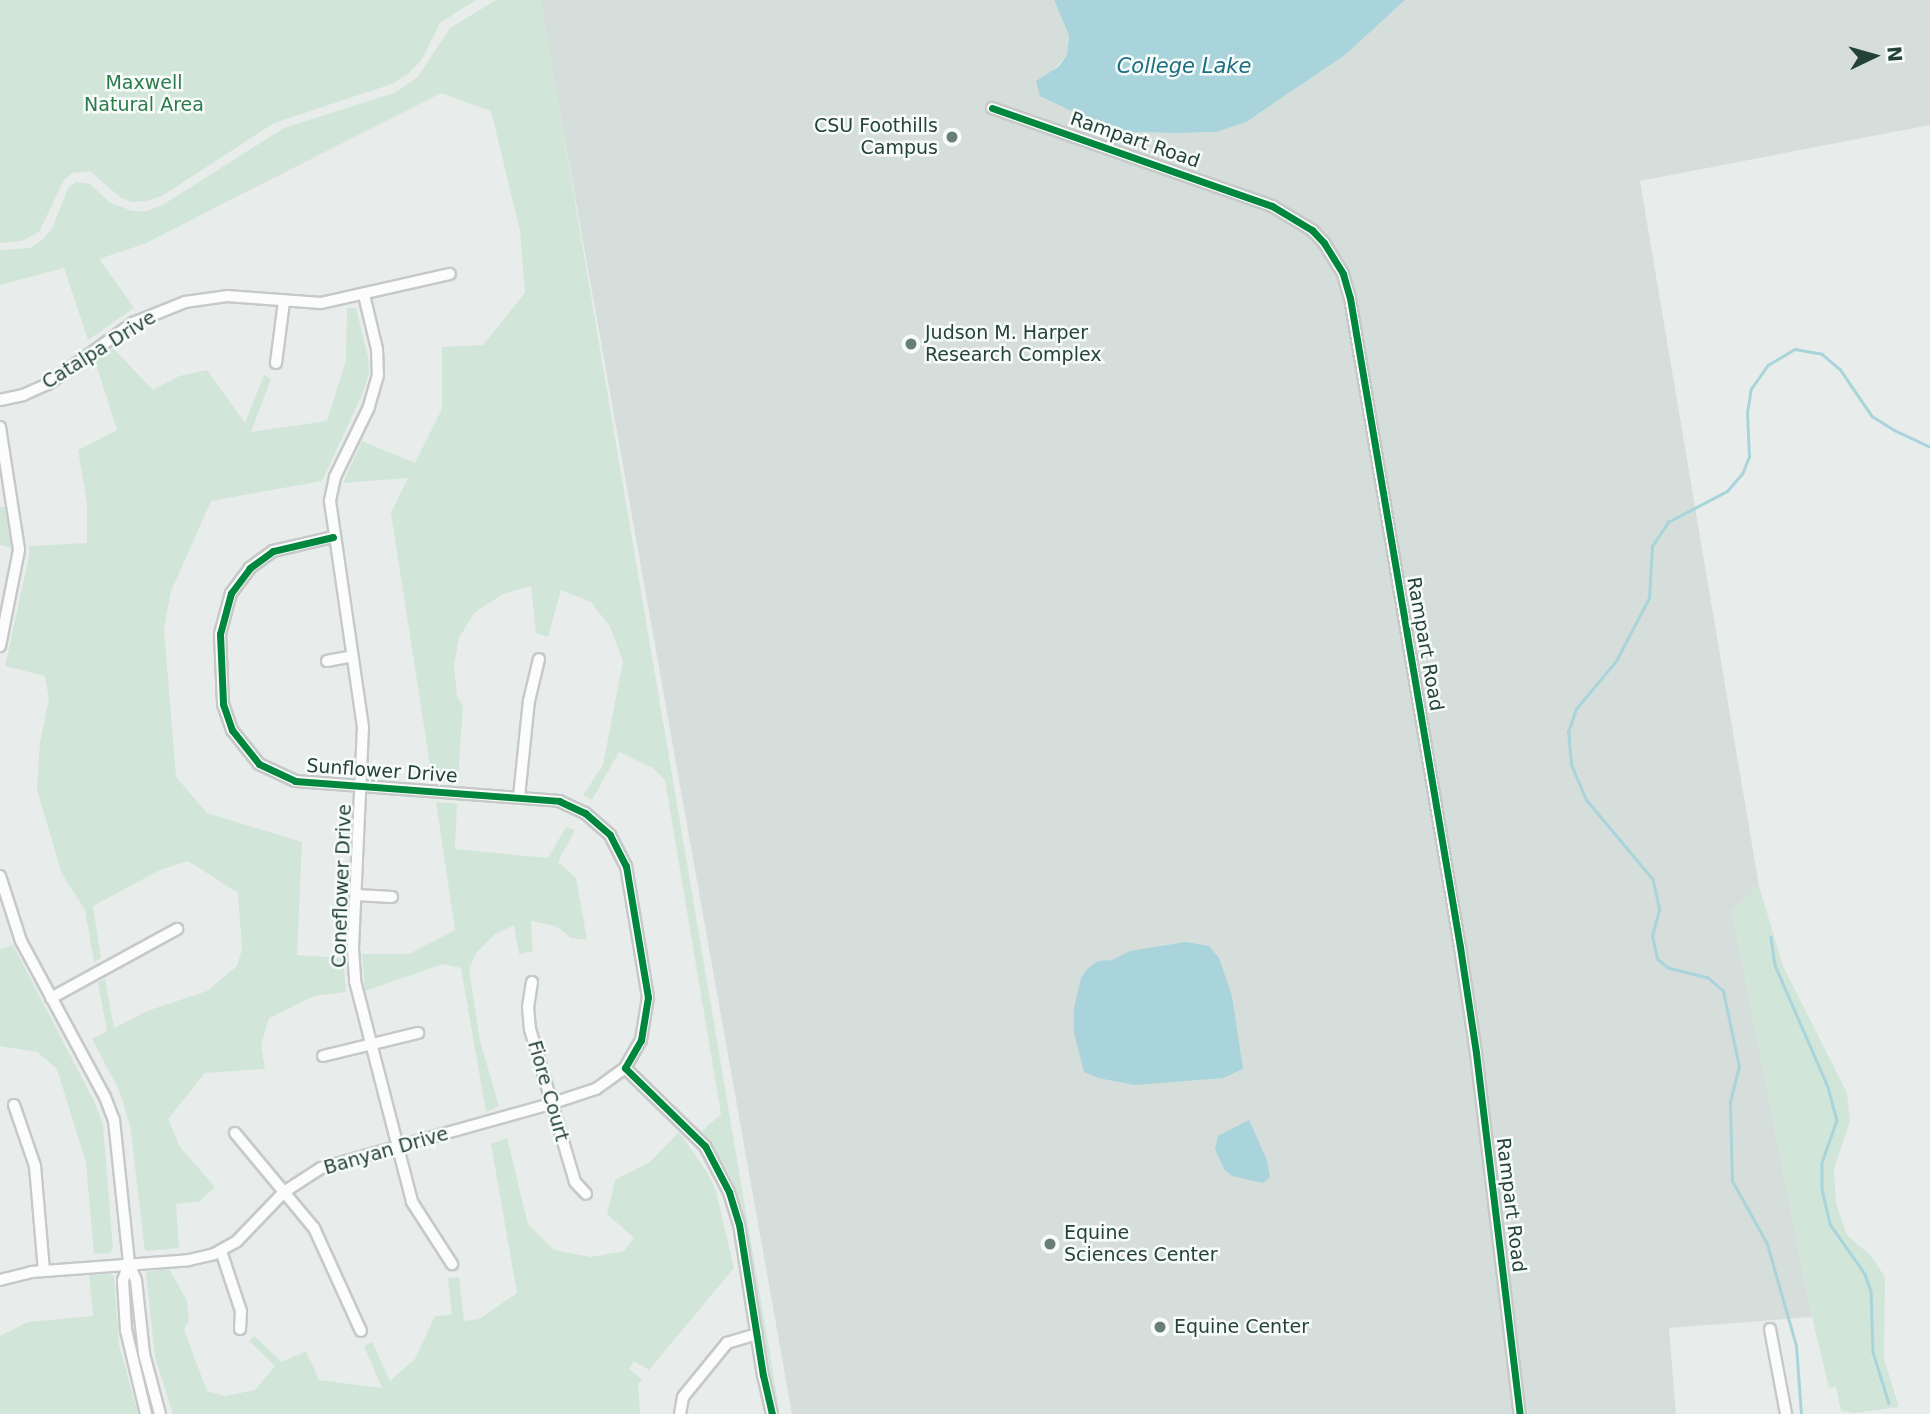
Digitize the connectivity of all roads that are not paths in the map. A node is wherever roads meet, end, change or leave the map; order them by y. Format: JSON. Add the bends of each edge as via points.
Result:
{"nodes":[{"id":1,"x":992,"y":108,"type":"dead end"},
{"id":2,"x":450,"y":274,"type":"dead end"},
{"id":3,"x":364,"y":295,"type":"junction"},
{"id":4,"x":284,"y":301,"type":"junction"},
{"id":5,"x":276,"y":363,"type":"dead end"},
{"id":6,"x":0,"y":400,"type":"edge"},
{"id":7,"x":0,"y":427,"type":"edge"},
{"id":8,"x":333,"y":537,"type":"junction"},
{"id":9,"x":0,"y":646,"type":"edge"},
{"id":10,"x":354,"y":656,"type":"junction"},
{"id":11,"x":540,"y":659,"type":"dead end"},
{"id":12,"x":327,"y":661,"type":"dead end"},
{"id":13,"x":361,"y":786,"type":"junction"},
{"id":14,"x":519,"y":797,"type":"junction"},
{"id":15,"x":1,"y":882,"type":"edge"},
{"id":16,"x":356,"y":895,"type":"junction"},
{"id":17,"x":393,"y":897,"type":"dead end"},
{"id":18,"x":177,"y":929,"type":"dead end"},
{"id":19,"x":531,"y":982,"type":"dead end"},
{"id":20,"x":51,"y":998,"type":"junction"},
{"id":21,"x":418,"y":1033,"type":"dead end"},
{"id":22,"x":370,"y":1046,"type":"junction"},
{"id":23,"x":323,"y":1056,"type":"dead end"},
{"id":24,"x":625,"y":1068,"type":"junction"},
{"id":25,"x":550,"y":1104,"type":"junction"},
{"id":26,"x":14,"y":1105,"type":"dead end"},
{"id":27,"x":235,"y":1133,"type":"dead end"},
{"id":28,"x":397,"y":1148,"type":"junction"},
{"id":29,"x":284,"y":1192,"type":"junction"},
{"id":30,"x":586,"y":1194,"type":"dead end"},
{"id":31,"x":221,"y":1251,"type":"junction"},
{"id":32,"x":129,"y":1263,"type":"junction"},
{"id":33,"x":452,"y":1264,"type":"dead end"},
{"id":34,"x":44,"y":1271,"type":"junction"},
{"id":35,"x":0,"y":1280,"type":"edge"},
{"id":36,"x":240,"y":1328,"type":"dead end"},
{"id":37,"x":1770,"y":1329,"type":"dead end"},
{"id":38,"x":361,"y":1331,"type":"dead end"},
{"id":39,"x":757,"y":1334,"type":"junction"},
{"id":40,"x":146,"y":1414,"type":"edge"},
{"id":41,"x":160,"y":1414,"type":"edge"},
{"id":42,"x":680,"y":1414,"type":"edge"},
{"id":43,"x":772,"y":1414,"type":"edge"},
{"id":44,"x":1520,"y":1414,"type":"edge"},
{"id":45,"x":1786,"y":1414,"type":"edge"}],
"edges":[{"from":1,"to":44,"type":"street","name":"Rampart Road","via":[[1272,206],[1311,230],[1343,274],[1460,947]]},
{"from":2,"to":3,"type":"street","name":"Catalpa Drive"},
{"from":3,"to":4,"type":"street","name":"Catalpa Drive","via":[[320,303]]},
{"from":3,"to":8,"type":"street","name":"Coneflower Drive","via":[[378,375],[369,407],[335,477],[330,501]]},
{"from":4,"to":5,"type":"street"},
{"from":4,"to":6,"type":"street","name":"Catalpa Drive","via":[[226,296],[172,306],[133,323],[48,384]]},
{"from":7,"to":9,"type":"street","via":[[19,550]]},
{"from":8,"to":10,"type":"street","name":"Coneflower Drive"},
{"from":8,"to":13,"type":"street","name":"Sunflower Drive","via":[[273,551],[240,579],[222,619],[223,704],[239,741],[269,770],[295,781]]},
{"from":10,"to":12,"type":"street"},
{"from":10,"to":13,"type":"street","name":"Coneflower Drive","via":[[363,719]]},
{"from":11,"to":14,"type":"street","via":[[528,701]]},
{"from":13,"to":14,"type":"street","name":"Sunflower Drive"},
{"from":13,"to":16,"type":"street","name":"Coneflower Drive"},
{"from":14,"to":24,"type":"street","name":"Sunflower Drive","via":[[559,801],[585,813],[610,835],[626,866],[648,997],[641,1040]]},
{"from":15,"to":20,"type":"street","via":[[21,941]]},
{"from":16,"to":17,"type":"street"},
{"from":16,"to":22,"type":"street","name":"Coneflower Drive","via":[[355,981]]},
{"from":18,"to":20,"type":"street"},
{"from":19,"to":25,"type":"street","name":"Fiore Court","via":[[530,1029]]},
{"from":20,"to":32,"type":"street","via":[[114,1120]]},
{"from":21,"to":22,"type":"street"},
{"from":22,"to":23,"type":"street"},
{"from":22,"to":28,"type":"street","name":"Coneflower Drive"},
{"from":24,"to":25,"type":"street","name":"Banyan Drive","via":[[596,1089]]},
{"from":24,"to":39,"type":"street","via":[[684,1123],[719,1169],[739,1224]]},
{"from":25,"to":28,"type":"street","name":"Banyan Drive"},
{"from":25,"to":30,"type":"street","name":"Fiore Court","via":[[575,1182]]},
{"from":26,"to":34,"type":"street","via":[[35,1166]]},
{"from":27,"to":29,"type":"street"},
{"from":28,"to":29,"type":"street","name":"Banyan Drive","via":[[320,1168]]},
{"from":28,"to":33,"type":"street","name":"Coneflower Drive","via":[[412,1202]]},
{"from":29,"to":31,"type":"street","name":"Banyan Drive","via":[[248,1232]]},
{"from":29,"to":38,"type":"street","via":[[322,1241]]},
{"from":31,"to":32,"type":"street","name":"Banyan Drive","via":[[189,1260]]},
{"from":31,"to":36,"type":"street","via":[[241,1311]]},
{"from":32,"to":34,"type":"street","name":"Banyan Drive"},
{"from":32,"to":40,"type":"street","via":[[122,1280],[126,1330]]},
{"from":32,"to":41,"type":"street","via":[[136,1280],[144,1354]]},
{"from":34,"to":35,"type":"street","name":"Banyan Drive"},
{"from":37,"to":45,"type":"street"},
{"from":39,"to":42,"type":"street","via":[[727,1343],[683,1397]]},
{"from":39,"to":43,"type":"street"}]}
